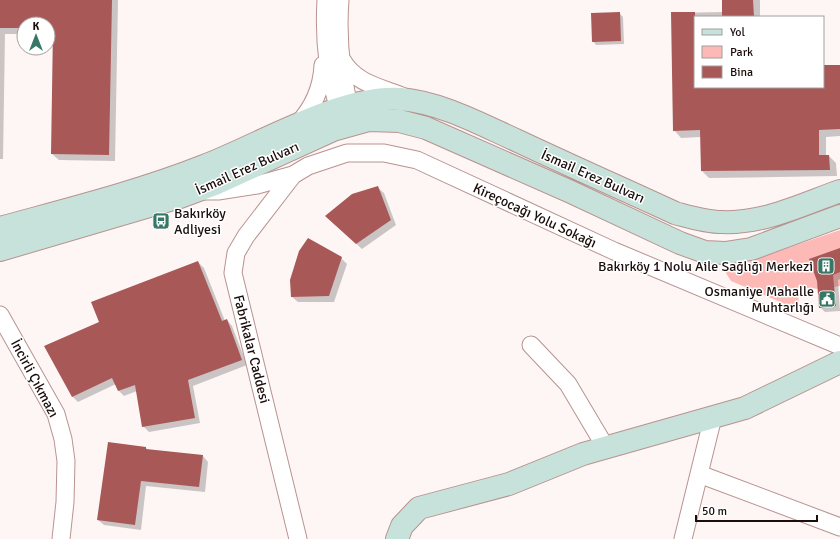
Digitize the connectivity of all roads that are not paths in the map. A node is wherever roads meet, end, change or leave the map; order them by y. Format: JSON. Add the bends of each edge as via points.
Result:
{"nodes":[{"id":1,"x":326,"y":0,"type":"edge"},
{"id":2,"x":340,"y":0,"type":"edge"},
{"id":3,"x":325,"y":41,"type":"junction"},
{"id":4,"x":339,"y":54,"type":"junction"},
{"id":5,"x":419,"y":102,"type":"junction"},
{"id":6,"x":351,"y":115,"type":"junction"},
{"id":7,"x":297,"y":125,"type":"junction"},
{"id":8,"x":293,"y":175,"type":"junction"},
{"id":9,"x":199,"y":190,"type":"junction"},
{"id":10,"x":840,"y":191,"type":"edge"},
{"id":11,"x":840,"y":216,"type":"edge"},
{"id":12,"x":0,"y":228,"type":"edge"},
{"id":13,"x":0,"y":250,"type":"edge"},
{"id":14,"x":0,"y":314,"type":"edge"},
{"id":15,"x":531,"y":345,"type":"dead end"},
{"id":16,"x":840,"y":346,"type":"edge"},
{"id":17,"x":840,"y":362,"type":"edge"},
{"id":18,"x":713,"y":417,"type":"junction"},
{"id":19,"x":606,"y":448,"type":"junction"},
{"id":20,"x":699,"y":474,"type":"junction"},
{"id":21,"x":840,"y":527,"type":"edge"},
{"id":22,"x":61,"y":539,"type":"edge"},
{"id":23,"x":298,"y":539,"type":"edge"},
{"id":24,"x":397,"y":539,"type":"edge"},
{"id":25,"x":683,"y":539,"type":"edge"}],
"edges":[{"from":1,"to":3,"type":"street"},
{"from":2,"to":4,"type":"street"},
{"from":3,"to":6,"type":"street","via":[[336,99]]},
{"from":3,"to":7,"type":"street","via":[[320,88],[306,115]]},
{"from":4,"to":5,"type":"street","via":[[352,74],[363,82]]},
{"from":4,"to":6,"type":"street"},
{"from":5,"to":6,"type":"street","name":"İsmail Erez Bulvarı","via":[[385,99],[369,101]]},
{"from":5,"to":10,"type":"street","name":"İsmail Erez Bulvarı","via":[[476,122],[692,218],[723,222],[746,221],[782,212]]},
{"from":6,"to":7,"type":"street","name":"İsmail Erez Bulvarı"},
{"from":6,"to":9,"type":"street","name":"İsmail Erez Bulvarı","via":[[308,141]]},
{"from":6,"to":11,"type":"street","name":"İsmail Erez Bulvarı","via":[[369,120],[399,121],[426,128],[571,192],[680,244],[705,252],[725,253],[751,249]]},
{"from":7,"to":12,"type":"street","name":"İsmail Erez Bulvarı","via":[[204,166],[133,192]]},
{"from":8,"to":9,"type":"street","via":[[239,189]]},
{"from":8,"to":16,"type":"street","name":"Kireçocağı Yolu Sokağı","via":[[308,166],[347,153],[384,153],[417,160],[614,251]]},
{"from":8,"to":23,"type":"street","name":"Fabrikalar Caddesi","via":[[246,236],[236,253],[233,273]]},
{"from":9,"to":13,"type":"street","name":"İsmail Erez Bulvarı"},
{"from":14,"to":22,"type":"street","name":"İncirli Çıkmazı","via":[[56,414],[63,438],[66,468]]},
{"from":15,"to":19,"type":"street","via":[[568,384]]},
{"from":17,"to":18,"type":"street","via":[[745,408]]},
{"from":18,"to":19,"type":"street"},
{"from":18,"to":20,"type":"street"},
{"from":19,"to":24,"type":"street","via":[[583,454],[509,484],[419,508],[402,526]]},
{"from":20,"to":21,"type":"street"},
{"from":20,"to":25,"type":"street"}]}
